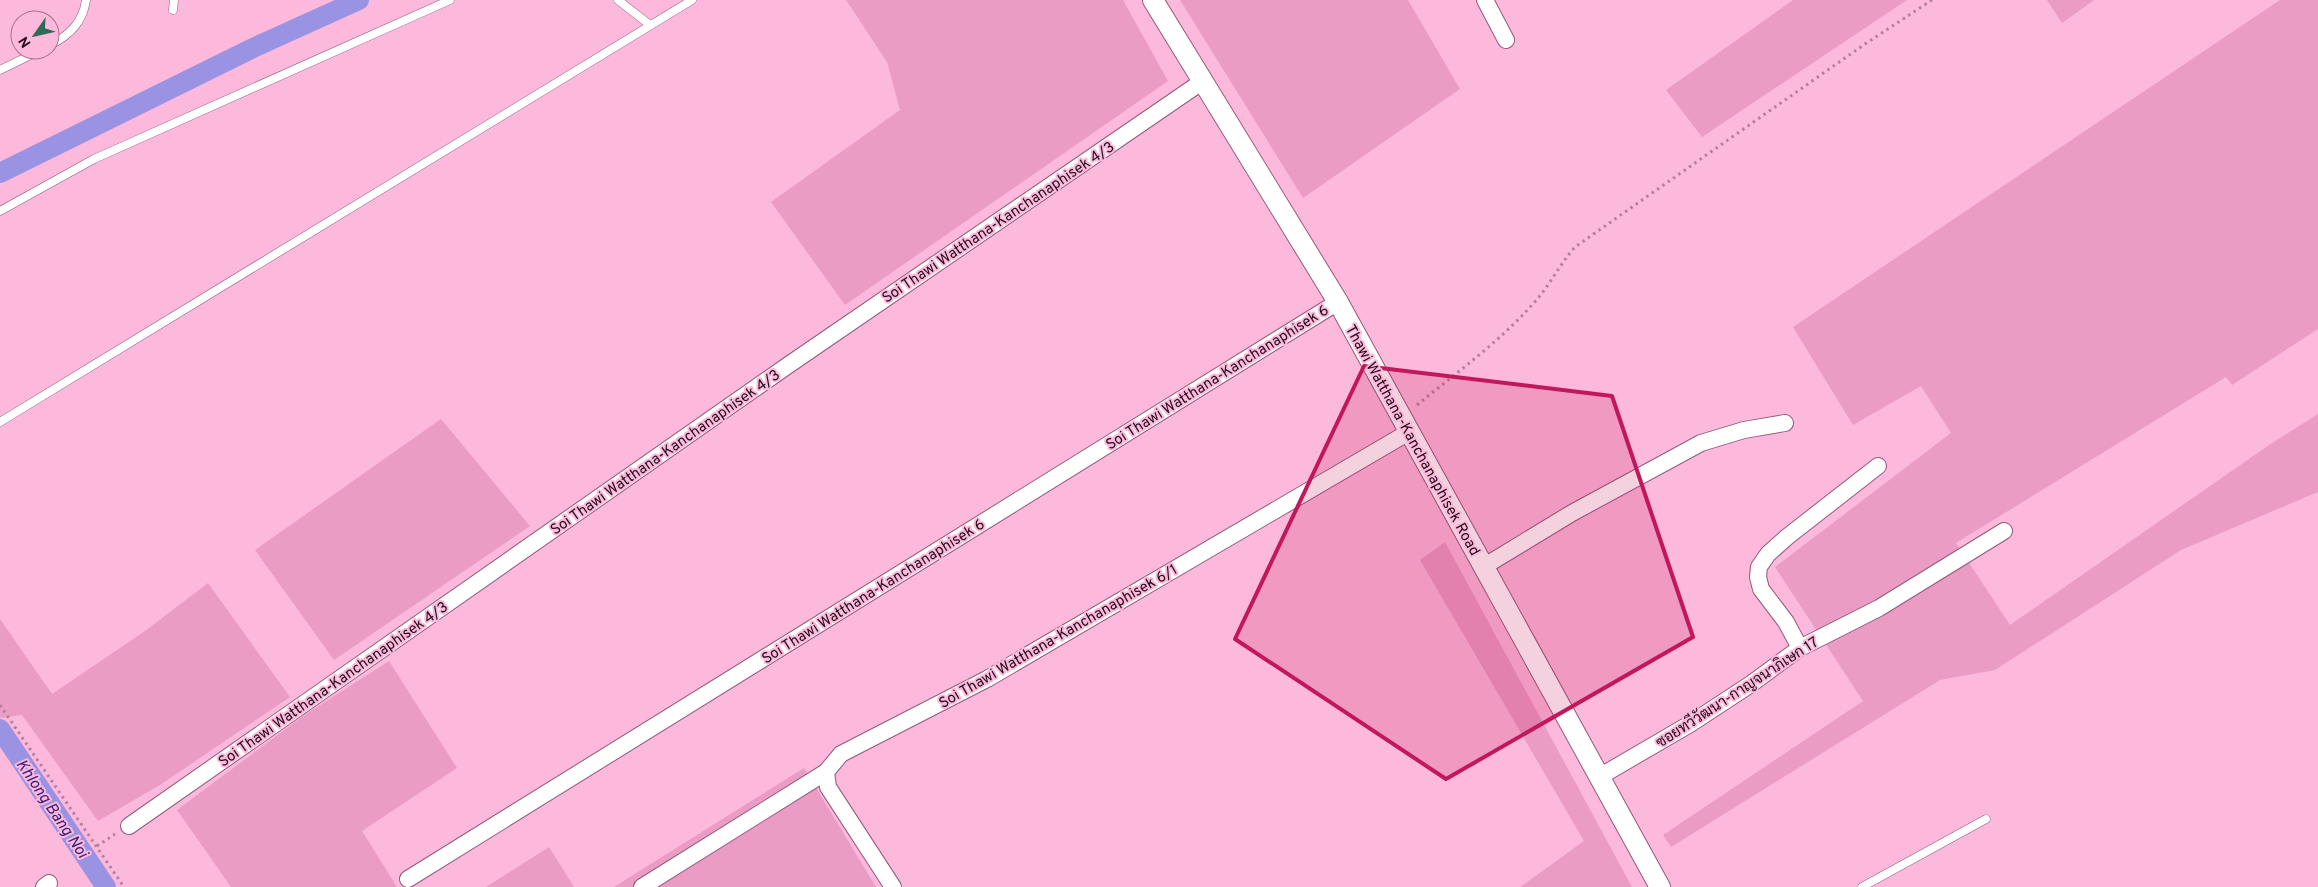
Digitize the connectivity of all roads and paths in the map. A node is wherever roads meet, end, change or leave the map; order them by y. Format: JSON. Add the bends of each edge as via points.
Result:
{"nodes":[{"id":1,"x":86,"y":0,"type":"edge"},
{"id":2,"x":174,"y":0,"type":"edge"},
{"id":3,"x":450,"y":0,"type":"edge"},
{"id":4,"x":618,"y":0,"type":"edge"},
{"id":5,"x":692,"y":0,"type":"edge"},
{"id":6,"x":1153,"y":0,"type":"edge"},
{"id":7,"x":1485,"y":0,"type":"edge"},
{"id":8,"x":1932,"y":0,"type":"edge"},
{"id":9,"x":173,"y":10,"type":"dead end"},
{"id":10,"x":650,"y":25,"type":"junction"},
{"id":11,"x":60,"y":40,"type":"edge"},
{"id":12,"x":1506,"y":40,"type":"dead end"},
{"id":13,"x":20,"y":60,"type":"edge"},
{"id":14,"x":0,"y":70,"type":"edge"},
{"id":15,"x":1203,"y":81,"type":"junction"},
{"id":16,"x":0,"y":211,"type":"edge"},
{"id":17,"x":1338,"y":302,"type":"junction"},
{"id":18,"x":0,"y":422,"type":"edge"},
{"id":19,"x":1785,"y":423,"type":"dead end"},
{"id":20,"x":1405,"y":424,"type":"junction"},
{"id":21,"x":1878,"y":466,"type":"dead end"},
{"id":22,"x":2004,"y":531,"type":"dead end"},
{"id":23,"x":1483,"y":567,"type":"junction"},
{"id":24,"x":1800,"y":648,"type":"junction"},
{"id":25,"x":0,"y":705,"type":"edge"},
{"id":26,"x":826,"y":772,"type":"junction"},
{"id":27,"x":1599,"y":777,"type":"junction"},
{"id":28,"x":1986,"y":819,"type":"dead end"},
{"id":29,"x":128,"y":826,"type":"dead end"},
{"id":30,"x":408,"y":879,"type":"dead end"},
{"id":31,"x":124,"y":887,"type":"edge"},
{"id":32,"x":642,"y":887,"type":"edge"},
{"id":33,"x":893,"y":887,"type":"edge"},
{"id":34,"x":1660,"y":887,"type":"edge"},
{"id":35,"x":1862,"y":887,"type":"edge"}],
"edges":[{"from":1,"to":11,"type":"lane","via":[[84,15]]},
{"from":2,"to":9,"type":"lane"},
{"from":3,"to":16,"type":"lane","via":[[94,159]]},
{"from":4,"to":10,"type":"lane"},
{"from":5,"to":10,"type":"lane"},
{"from":6,"to":15,"type":"street","name":"Thawi Watthana-Kanchanaphisek Road"},
{"from":7,"to":12,"type":"street"},
{"from":8,"to":20,"type":"path","via":[[1575,247],[1560,263],[1534,304]]},
{"from":10,"to":18,"type":"lane"},
{"from":13,"to":14,"type":"lane"},
{"from":15,"to":17,"type":"street","name":"Thawi Watthana-Kanchanaphisek Road"},
{"from":15,"to":29,"type":"street","name":"Soi Thawi Watthana-Kanchanaphisek 4/3","via":[[778,372]]},
{"from":17,"to":20,"type":"street","name":"Thawi Watthana-Kanchanaphisek Road"},
{"from":17,"to":30,"type":"street","name":"Soi Thawi Watthana-Kanchanaphisek 6"},
{"from":19,"to":23,"type":"street","via":[[1744,430],[1702,443],[1572,512]]},
{"from":20,"to":23,"type":"street","name":"Thawi Watthana-Kanchanaphisek Road"},
{"from":20,"to":26,"type":"street","name":"Soi Thawi Watthana-Kanchanaphisek 6/1","via":[[987,679],[840,754]]},
{"from":21,"to":24,"type":"street","via":[[1787,537],[1759,567],[1761,589],[1786,622]]},
{"from":22,"to":24,"type":"street","name":"ซอยทวีวัฒนา-กาญจนาภิเษก 17","via":[[1879,608]]},
{"from":23,"to":27,"type":"street","name":"Thawi Watthana-Kanchanaphisek Road"},
{"from":24,"to":27,"type":"street","name":"ซอยทวีวัฒนา-กาญจนาภิเษก 17","via":[[1690,724]]},
{"from":25,"to":31,"type":"path"},
{"from":26,"to":32,"type":"street","name":"Soi Thawi Watthana-Kanchanaphisek 6/1"},
{"from":26,"to":33,"type":"street","via":[[834,800]]},
{"from":27,"to":34,"type":"street","name":"Thawi Watthana-Kanchanaphisek Road"},
{"from":28,"to":35,"type":"lane"}]}
